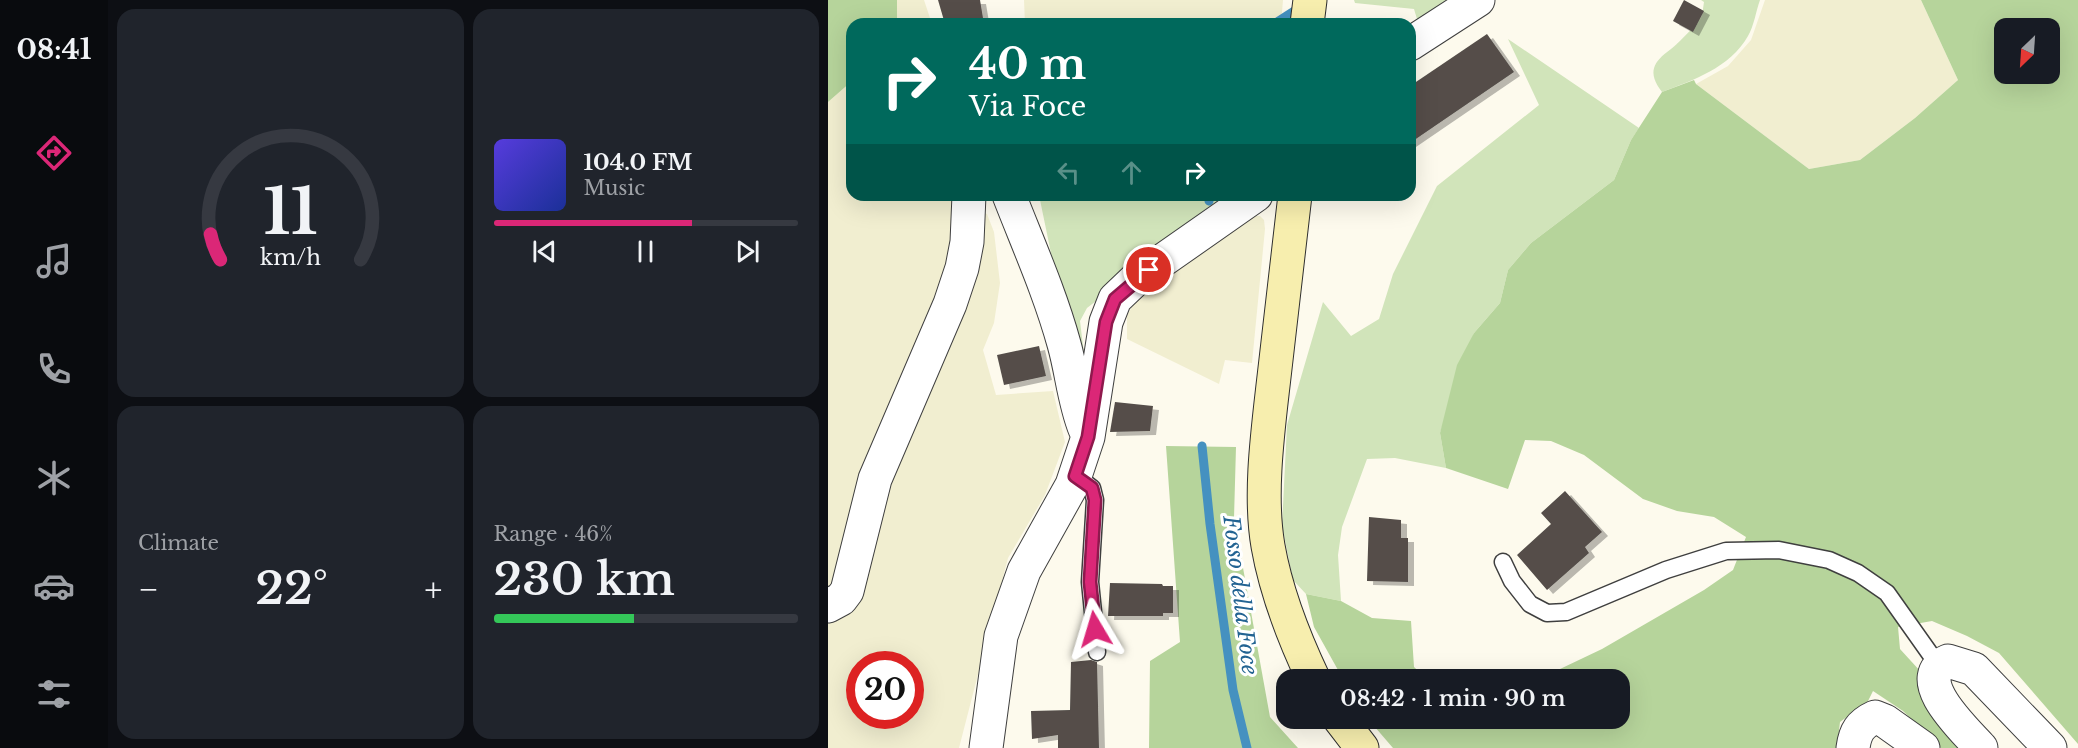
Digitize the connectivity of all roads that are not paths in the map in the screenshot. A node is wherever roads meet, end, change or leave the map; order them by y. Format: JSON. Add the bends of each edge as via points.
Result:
{"nodes":[{"id":1,"x":1310,"y":0,"type":"edge"},
{"id":2,"x":1478,"y":0,"type":"edge"},
{"id":3,"x":1308,"y":18,"type":"edge"},
{"id":4,"x":1416,"y":40,"type":"edge"},
{"id":5,"x":969,"y":201,"type":"edge"},
{"id":6,"x":1011,"y":201,"type":"edge"},
{"id":7,"x":1247,"y":201,"type":"edge"},
{"id":8,"x":1294,"y":201,"type":"edge"},
{"id":9,"x":1088,"y":437,"type":"junction"},
{"id":10,"x":1075,"y":476,"type":"junction"},
{"id":11,"x":1503,"y":562,"type":"dead end"},
{"id":12,"x":828,"y":606,"type":"edge"},
{"id":13,"x":1097,"y":652,"type":"dead end"},
{"id":14,"x":1938,"y":665,"type":"junction"},
{"id":15,"x":1309,"y":669,"type":"edge"},
{"id":16,"x":1347,"y":729,"type":"edge"},
{"id":17,"x":986,"y":748,"type":"edge"},
{"id":18,"x":1362,"y":748,"type":"edge"},
{"id":19,"x":1852,"y":748,"type":"edge"},
{"id":20,"x":1923,"y":748,"type":"edge"},
{"id":21,"x":1981,"y":748,"type":"edge"},
{"id":22,"x":2050,"y":748,"type":"edge"}],
"edges":[{"from":1,"to":3,"type":"main road"},
{"from":2,"to":4,"type":"street"},
{"from":5,"to":12,"type":"street","via":[[967,242],[950,304],[875,479],[847,591]]},
{"from":6,"to":9,"type":"street","via":[[1049,296],[1077,411]]},
{"from":7,"to":9,"type":"street","via":[[1136,279],[1115,299],[1106,322]]},
{"from":8,"to":15,"type":"main road","via":[[1264,479],[1268,545],[1275,576]]},
{"from":9,"to":10,"type":"street"},
{"from":10,"to":13,"type":"lane","via":[[1092,488],[1095,500],[1090,582]]},
{"from":10,"to":17,"type":"street","via":[[1024,571],[1001,636]]},
{"from":11,"to":14,"type":"lane","via":[[1530,604],[1547,613],[1566,612],[1666,570],[1726,551],[1779,550],[1828,560],[1858,573],[1887,593]]},
{"from":14,"to":21,"type":"street","via":[[1933,673],[1934,687]]},
{"from":14,"to":22,"type":"street","via":[[1948,661],[1974,669]]},
{"from":16,"to":18,"type":"main road"},
{"from":19,"to":20,"type":"street","via":[[1858,728],[1875,717]]}]}
